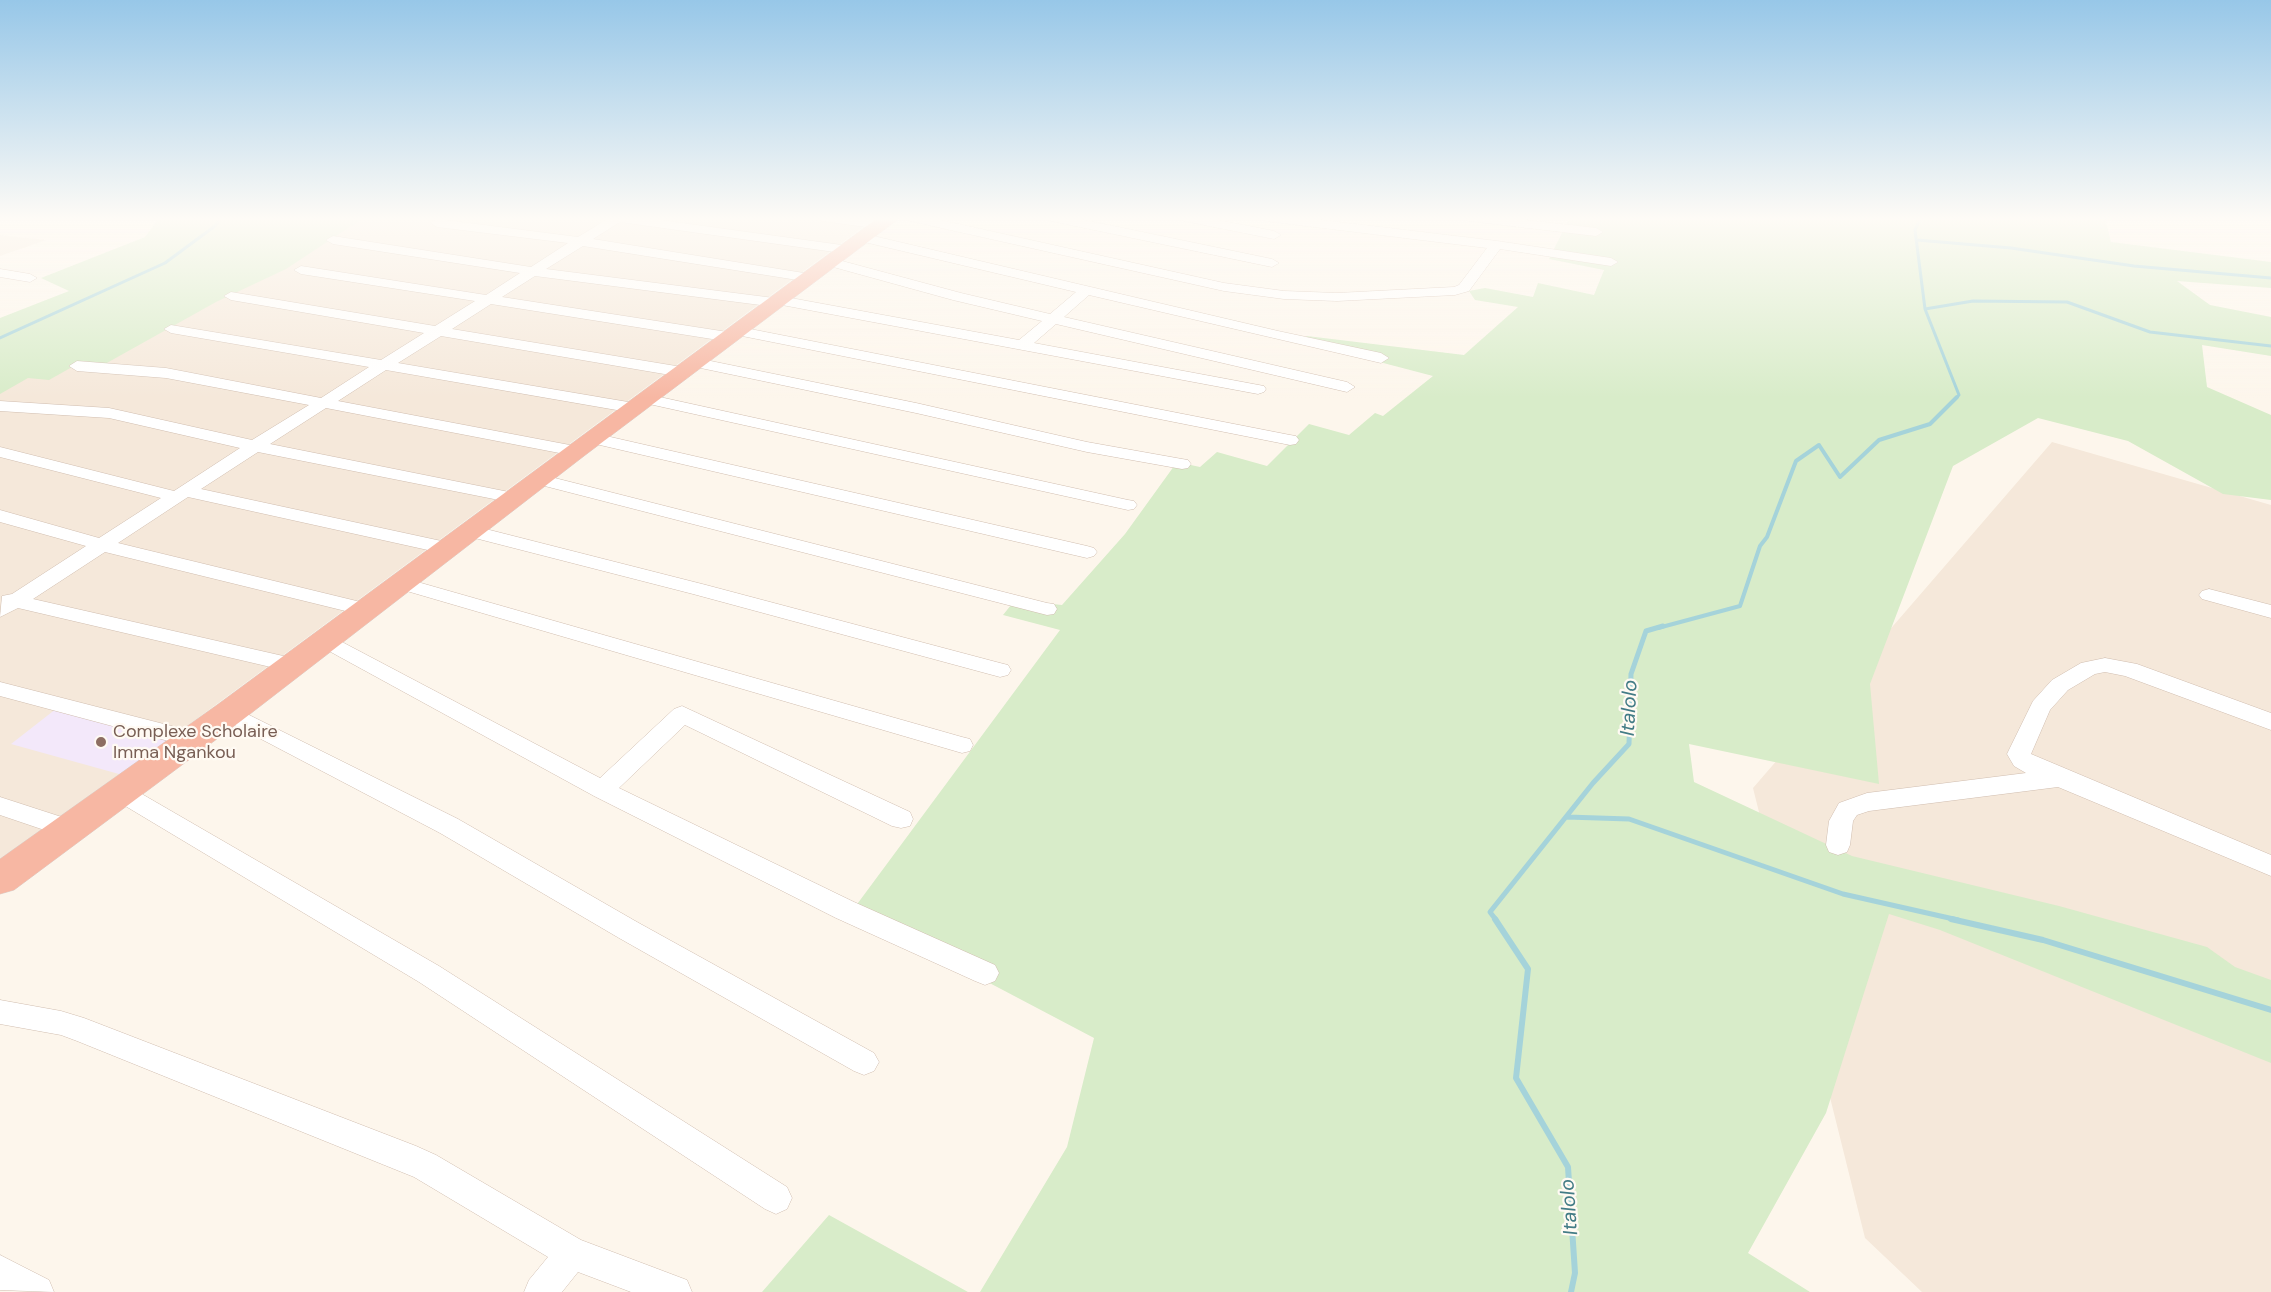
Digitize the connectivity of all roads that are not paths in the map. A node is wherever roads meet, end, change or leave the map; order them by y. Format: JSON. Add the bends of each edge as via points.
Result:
{"nodes":[{"id":1,"x":26,"y":277,"type":"edge"},
{"id":2,"x":350,"y":277,"type":"edge"},
{"id":3,"x":522,"y":277,"type":"edge"},
{"id":4,"x":582,"y":277,"type":"edge"},
{"id":5,"x":811,"y":277,"type":"edge"},
{"id":6,"x":919,"y":277,"type":"edge"},
{"id":7,"x":1017,"y":277,"type":"edge"},
{"id":8,"x":1180,"y":277,"type":"edge"},
{"id":9,"x":1472,"y":277,"type":"edge"},
{"id":10,"x":30,"y":278,"type":"dead end"},
{"id":11,"x":1086,"y":291,"type":"junction"},
{"id":12,"x":231,"y":296,"type":"dead end"},
{"id":13,"x":488,"y":298,"type":"junction"},
{"id":14,"x":778,"y":302,"type":"junction"},
{"id":15,"x":1052,"y":319,"type":"junction"},
{"id":16,"x":171,"y":329,"type":"dead end"},
{"id":17,"x":436,"y":331,"type":"junction"},
{"id":18,"x":735,"y":334,"type":"junction"},
{"id":19,"x":1022,"y":345,"type":"junction"},
{"id":20,"x":1381,"y":358,"type":"dead end"},
{"id":21,"x":76,"y":366,"type":"dead end"},
{"id":22,"x":382,"y":367,"type":"junction"},
{"id":23,"x":689,"y":368,"type":"junction"},
{"id":24,"x":1347,"y":387,"type":"dead end"},
{"id":25,"x":1258,"y":389,"type":"dead end"},
{"id":26,"x":323,"y":404,"type":"junction"},
{"id":27,"x":640,"y":404,"type":"junction"},
{"id":28,"x":0,"y":406,"type":"edge"},
{"id":29,"x":1290,"y":440,"type":"dead end"},
{"id":30,"x":584,"y":444,"type":"junction"},
{"id":31,"x":255,"y":446,"type":"junction"},
{"id":32,"x":0,"y":452,"type":"edge"},
{"id":33,"x":1182,"y":464,"type":"dead end"},
{"id":34,"x":539,"y":479,"type":"junction"},
{"id":35,"x":181,"y":494,"type":"junction"},
{"id":36,"x":514,"y":498,"type":"junction"},
{"id":37,"x":1128,"y":505,"type":"dead end"},
{"id":38,"x":0,"y":516,"type":"edge"},
{"id":39,"x":470,"y":531,"type":"junction"},
{"id":40,"x":102,"y":545,"type":"junction"},
{"id":41,"x":446,"y":548,"type":"junction"},
{"id":42,"x":1087,"y":552,"type":"dead end"},
{"id":43,"x":400,"y":583,"type":"junction"},
{"id":44,"x":2209,"y":595,"type":"dead end"},
{"id":45,"x":5,"y":604,"type":"edge"},
{"id":46,"x":1047,"y":609,"type":"dead end"},
{"id":47,"x":366,"y":610,"type":"junction"},
{"id":48,"x":2271,"y":612,"type":"edge"},
{"id":49,"x":325,"y":640,"type":"junction"},
{"id":50,"x":292,"y":664,"type":"junction"},
{"id":51,"x":1000,"y":670,"type":"dead end"},
{"id":52,"x":0,"y":689,"type":"edge"},
{"id":53,"x":229,"y":713,"type":"junction"},
{"id":54,"x":2271,"y":722,"type":"edge"},
{"id":55,"x":191,"y":739,"type":"junction"},
{"id":56,"x":962,"y":745,"type":"dead end"},
{"id":57,"x":2059,"y":778,"type":"junction"},
{"id":58,"x":602,"y":790,"type":"junction"},
{"id":59,"x":120,"y":792,"type":"junction"},
{"id":60,"x":0,"y":806,"type":"edge"},
{"id":61,"x":901,"y":819,"type":"dead end"},
{"id":62,"x":68,"y":829,"type":"junction"},
{"id":63,"x":1838,"y":845,"type":"dead end"},
{"id":64,"x":2271,"y":866,"type":"edge"},
{"id":65,"x":0,"y":879,"type":"edge"},
{"id":66,"x":985,"y":973,"type":"dead end"},
{"id":67,"x":0,"y":1012,"type":"edge"},
{"id":68,"x":864,"y":1062,"type":"dead end"},
{"id":69,"x":776,"y":1198,"type":"dead end"},
{"id":70,"x":572,"y":1253,"type":"junction"},
{"id":71,"x":0,"y":1272,"type":"edge"},
{"id":72,"x":37,"y":1292,"type":"edge"},
{"id":73,"x":541,"y":1292,"type":"edge"},
{"id":74,"x":675,"y":1292,"type":"edge"}],
"edges":[{"from":1,"to":10,"type":"street"},
{"from":2,"to":13,"type":"street"},
{"from":3,"to":13,"type":"street"},
{"from":4,"to":14,"type":"street"},
{"from":5,"to":14,"type":"highway"},
{"from":6,"to":15,"type":"street","via":[[958,297]]},
{"from":7,"to":11,"type":"street"},
{"from":8,"to":9,"type":"street","via":[[1284,295],[1338,297],[1455,291],[1464,288]]},
{"from":11,"to":15,"type":"street"},
{"from":11,"to":20,"type":"street"},
{"from":12,"to":17,"type":"street"},
{"from":13,"to":17,"type":"street"},
{"from":13,"to":18,"type":"street"},
{"from":14,"to":18,"type":"highway"},
{"from":14,"to":19,"type":"street"},
{"from":15,"to":19,"type":"street"},
{"from":15,"to":24,"type":"street"},
{"from":16,"to":22,"type":"street"},
{"from":17,"to":22,"type":"street"},
{"from":17,"to":23,"type":"street"},
{"from":18,"to":23,"type":"highway"},
{"from":18,"to":29,"type":"street"},
{"from":19,"to":25,"type":"street"},
{"from":21,"to":26,"type":"street","via":[[166,373]]},
{"from":22,"to":26,"type":"street"},
{"from":22,"to":27,"type":"street"},
{"from":23,"to":27,"type":"highway"},
{"from":23,"to":33,"type":"street","via":[[916,408]]},
{"from":26,"to":30,"type":"street"},
{"from":26,"to":31,"type":"street"},
{"from":27,"to":30,"type":"highway"},
{"from":27,"to":37,"type":"street"},
{"from":28,"to":31,"type":"street","via":[[109,413]]},
{"from":30,"to":34,"type":"highway"},
{"from":30,"to":42,"type":"street"},
{"from":31,"to":35,"type":"street"},
{"from":31,"to":36,"type":"street"},
{"from":32,"to":35,"type":"street"},
{"from":34,"to":36,"type":"highway"},
{"from":34,"to":46,"type":"street"},
{"from":35,"to":40,"type":"street"},
{"from":35,"to":41,"type":"street"},
{"from":36,"to":39,"type":"highway"},
{"from":38,"to":40,"type":"street"},
{"from":39,"to":41,"type":"highway"},
{"from":39,"to":51,"type":"street"},
{"from":40,"to":45,"type":"street"},
{"from":40,"to":47,"type":"street"},
{"from":41,"to":43,"type":"highway"},
{"from":43,"to":47,"type":"highway"},
{"from":43,"to":56,"type":"street"},
{"from":44,"to":48,"type":"street"},
{"from":45,"to":50,"type":"street"},
{"from":47,"to":49,"type":"highway"},
{"from":49,"to":50,"type":"highway"},
{"from":49,"to":58,"type":"street"},
{"from":50,"to":53,"type":"highway"},
{"from":52,"to":55,"type":"street"},
{"from":53,"to":55,"type":"highway"},
{"from":53,"to":68,"type":"street","via":[[449,826]]},
{"from":54,"to":57,"type":"street","via":[[2129,669],[2105,664],[2089,668],[2060,686],[2041,706],[2019,754],[2029,765]]},
{"from":55,"to":59,"type":"highway"},
{"from":57,"to":63,"type":"street","via":[[1868,802],[1848,809],[1841,821]]},
{"from":57,"to":64,"type":"street"},
{"from":58,"to":61,"type":"street","via":[[682,714]]},
{"from":58,"to":66,"type":"street","via":[[845,910]]},
{"from":59,"to":62,"type":"highway"},
{"from":59,"to":69,"type":"street","via":[[429,974]]},
{"from":60,"to":62,"type":"street"},
{"from":62,"to":65,"type":"highway"},
{"from":67,"to":70,"type":"street","via":[[84,1031],[405,1157]]},
{"from":70,"to":73,"type":"street"},
{"from":70,"to":74,"type":"street"},
{"from":71,"to":72,"type":"street"}]}
